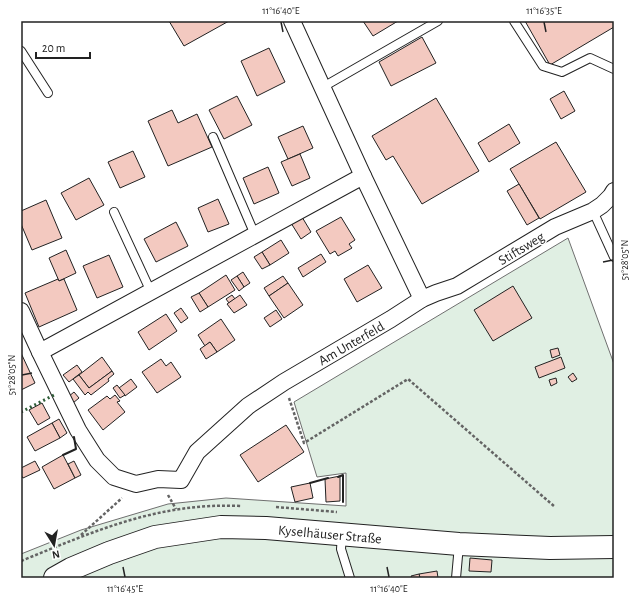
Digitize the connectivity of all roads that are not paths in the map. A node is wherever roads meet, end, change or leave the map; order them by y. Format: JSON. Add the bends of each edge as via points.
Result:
{"nodes":[{"id":1,"x":292,"y":21,"type":"edge"},
{"id":2,"x":438,"y":21,"type":"edge"},
{"id":3,"x":514,"y":21,"type":"edge"},
{"id":4,"x":21,"y":51,"type":"edge"},
{"id":5,"x":614,"y":69,"type":"edge"},
{"id":6,"x":323,"y":87,"type":"junction"},
{"id":7,"x":48,"y":93,"type":"dead end"},
{"id":8,"x":213,"y":137,"type":"dead end"},
{"id":9,"x":363,"y":176,"type":"junction"},
{"id":10,"x":614,"y":191,"type":"edge"},
{"id":11,"x":593,"y":211,"type":"junction"},
{"id":12,"x":114,"y":212,"type":"dead end"},
{"id":13,"x":255,"y":235,"type":"junction"},
{"id":14,"x":614,"y":257,"type":"edge"},
{"id":15,"x":151,"y":292,"type":"junction"},
{"id":16,"x":422,"y":299,"type":"junction"},
{"id":17,"x":21,"y":311,"type":"edge"},
{"id":18,"x":40,"y":352,"type":"junction"},
{"id":19,"x":342,"y":535,"type":"junction"},
{"id":20,"x":459,"y":544,"type":"junction"},
{"id":21,"x":614,"y":547,"type":"edge"},
{"id":22,"x":55,"y":578,"type":"edge"},
{"id":23,"x":350,"y":578,"type":"edge"},
{"id":24,"x":456,"y":578,"type":"edge"}],
"edges":[{"from":1,"to":6,"type":"street"},
{"from":2,"to":6,"type":"lane"},
{"from":3,"to":5,"type":"lane","via":[[543,66],[562,72],[590,58]]},
{"from":4,"to":7,"type":"lane"},
{"from":6,"to":9,"type":"street"},
{"from":8,"to":13,"type":"lane"},
{"from":9,"to":13,"type":"street"},
{"from":9,"to":16,"type":"street"},
{"from":10,"to":11,"type":"street","name":"Stiftsweg"},
{"from":11,"to":14,"type":"lane"},
{"from":11,"to":16,"type":"street","name":"Stiftsweg","via":[[555,227],[457,286]]},
{"from":12,"to":15,"type":"lane"},
{"from":13,"to":15,"type":"street"},
{"from":15,"to":18,"type":"street"},
{"from":16,"to":18,"type":"street","name":"Am Unterfeld","via":[[248,406],[197,452],[181,480],[158,480],[136,484],[114,476],[97,460],[78,430]]},
{"from":17,"to":18,"type":"street"},
{"from":19,"to":20,"type":"main road","name":"Kyselhäuser Straße"},
{"from":19,"to":22,"type":"main road","name":"Kyselhäuser Straße","via":[[221,527],[155,537],[109,552]]},
{"from":19,"to":23,"type":"lane","via":[[340,549]]},
{"from":20,"to":21,"type":"main road","name":"Kyselhäuser Straße","via":[[550,548]]},
{"from":20,"to":24,"type":"lane"}]}
